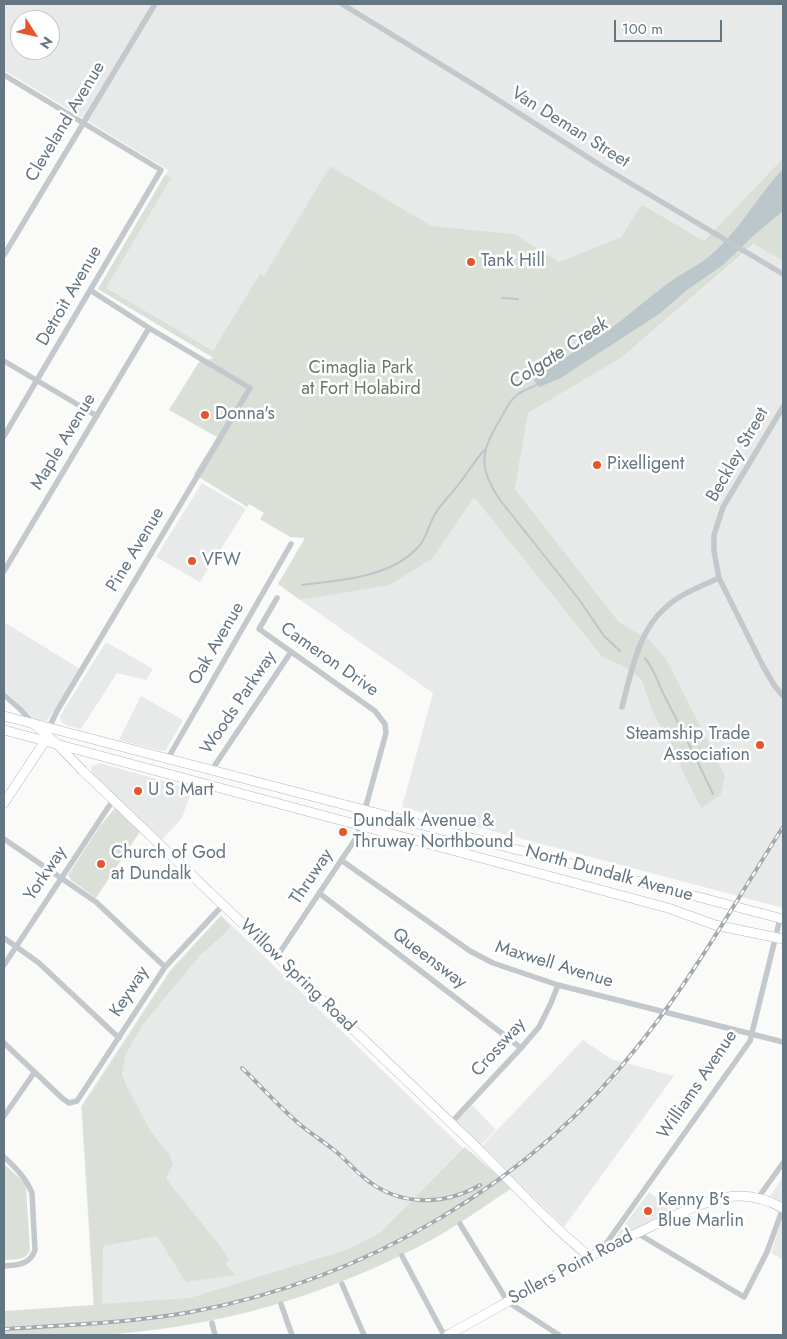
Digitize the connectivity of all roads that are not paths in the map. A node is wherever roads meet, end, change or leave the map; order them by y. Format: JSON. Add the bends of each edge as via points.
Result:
{"nodes":[{"id":1,"x":155,"y":4,"type":"edge"},
{"id":2,"x":342,"y":4,"type":"edge"},
{"id":3,"x":4,"y":75,"type":"edge"},
{"id":4,"x":83,"y":122,"type":"junction"},
{"id":5,"x":4,"y":255,"type":"edge"},
{"id":6,"x":783,"y":274,"type":"edge"},
{"id":7,"x":90,"y":290,"type":"junction"},
{"id":8,"x":149,"y":328,"type":"junction"},
{"id":9,"x":4,"y":361,"type":"edge"},
{"id":10,"x":37,"y":381,"type":"junction"},
{"id":11,"x":783,"y":407,"type":"edge"},
{"id":12,"x":97,"y":416,"type":"junction"},
{"id":13,"x":4,"y":436,"type":"edge"},
{"id":14,"x":291,"y":544,"type":"dead end"},
{"id":15,"x":4,"y":571,"type":"edge"},
{"id":16,"x":719,"y":578,"type":"junction"},
{"id":17,"x":277,"y":598,"type":"dead end"},
{"id":18,"x":291,"y":652,"type":"junction"},
{"id":19,"x":4,"y":695,"type":"edge"},
{"id":20,"x":783,"y":696,"type":"edge"},
{"id":21,"x":622,"y":706,"type":"dead end"},
{"id":22,"x":4,"y":716,"type":"edge"},
{"id":23,"x":34,"y":724,"type":"junction"},
{"id":24,"x":4,"y":730,"type":"edge"},
{"id":25,"x":47,"y":735,"type":"junction"},
{"id":26,"x":57,"y":744,"type":"junction"},
{"id":27,"x":167,"y":760,"type":"junction"},
{"id":28,"x":211,"y":771,"type":"junction"},
{"id":29,"x":113,"y":800,"type":"junction"},
{"id":30,"x":4,"y":803,"type":"edge"},
{"id":31,"x":365,"y":810,"type":"junction"},
{"id":32,"x":360,"y":827,"type":"junction"},
{"id":33,"x":4,"y":839,"type":"edge"},
{"id":34,"x":341,"y":860,"type":"junction"},
{"id":35,"x":61,"y":878,"type":"junction"},
{"id":36,"x":319,"y":893,"type":"junction"},
{"id":37,"x":223,"y":905,"type":"junction"},
{"id":38,"x":781,"y":919,"type":"edge"},
{"id":39,"x":4,"y":938,"type":"edge"},
{"id":40,"x":779,"y":938,"type":"edge"},
{"id":41,"x":16,"y":946,"type":"junction"},
{"id":42,"x":276,"y":958,"type":"junction"},
{"id":43,"x":4,"y":965,"type":"edge"},
{"id":44,"x":165,"y":967,"type":"junction"},
{"id":45,"x":558,"y":985,"type":"junction"},
{"id":46,"x":751,"y":1034,"type":"junction"},
{"id":47,"x":119,"y":1038,"type":"junction"},
{"id":48,"x":4,"y":1042,"type":"edge"},
{"id":49,"x":783,"y":1042,"type":"edge"},
{"id":50,"x":521,"y":1048,"type":"junction"},
{"id":51,"x":34,"y":1073,"type":"junction"},
{"id":52,"x":4,"y":1116,"type":"edge"},
{"id":53,"x":450,"y":1124,"type":"junction"},
{"id":54,"x":4,"y":1157,"type":"edge"},
{"id":55,"x":783,"y":1164,"type":"edge"},
{"id":56,"x":758,"y":1198,"type":"junction"},
{"id":57,"x":783,"y":1208,"type":"edge"},
{"id":58,"x":460,"y":1224,"type":"dead end"},
{"id":59,"x":637,"y":1233,"type":"junction"},
{"id":60,"x":602,"y":1250,"type":"junction"},
{"id":61,"x":402,"y":1256,"type":"dead end"},
{"id":62,"x":590,"y":1256,"type":"junction"},
{"id":63,"x":4,"y":1266,"type":"edge"},
{"id":64,"x":342,"y":1284,"type":"dead end"},
{"id":65,"x":508,"y":1302,"type":"junction"},
{"id":66,"x":281,"y":1304,"type":"dead end"},
{"id":67,"x":212,"y":1323,"type":"dead end"},
{"id":68,"x":215,"y":1335,"type":"edge"},
{"id":69,"x":292,"y":1335,"type":"edge"},
{"id":70,"x":364,"y":1335,"type":"edge"},
{"id":71,"x":444,"y":1335,"type":"edge"},
{"id":72,"x":448,"y":1335,"type":"edge"},
{"id":73,"x":559,"y":1335,"type":"edge"}],
"edges":[{"from":1,"to":4,"type":"street","name":"Cleveland Avenue"},
{"from":2,"to":6,"type":"street","name":"Van Deman Street"},
{"from":3,"to":4,"type":"street"},
{"from":4,"to":5,"type":"street","name":"Cleveland Avenue"},
{"from":4,"to":7,"type":"street","name":"Detroit Avenue","via":[[161,170]]},
{"from":7,"to":8,"type":"street"},
{"from":7,"to":10,"type":"street","name":"Detroit Avenue"},
{"from":8,"to":12,"type":"street","name":"Maple Avenue"},
{"from":8,"to":25,"type":"street","name":"Pine Avenue","via":[[250,388],[57,711]]},
{"from":9,"to":10,"type":"street"},
{"from":10,"to":12,"type":"street"},
{"from":10,"to":13,"type":"street","name":"Detroit Avenue"},
{"from":11,"to":16,"type":"street","name":"Beckley Street","via":[[723,507],[714,535]]},
{"from":12,"to":15,"type":"street","name":"Maple Avenue"},
{"from":14,"to":27,"type":"street","name":"Oak Avenue"},
{"from":16,"to":20,"type":"street","name":"Beckley Street","via":[[763,666]]},
{"from":16,"to":21,"type":"street","via":[[678,598],[659,613],[641,642]]},
{"from":17,"to":18,"type":"street","name":"Cameron Drive","via":[[259,629]]},
{"from":18,"to":28,"type":"street","name":"Woods Parkway"},
{"from":18,"to":31,"type":"street","name":"Cameron Drive","via":[[375,711],[385,724],[385,738]]},
{"from":19,"to":23,"type":"street"},
{"from":22,"to":23,"type":"main road","name":"North Dundalk Avenue"},
{"from":23,"to":25,"type":"main road","name":"North Dundalk Avenue"},
{"from":24,"to":25,"type":"main road","name":"North Dundalk Avenue"},
{"from":25,"to":26,"type":"main road","name":"North Dundalk Avenue"},
{"from":25,"to":27,"type":"main road","name":"North Dundalk Avenue"},
{"from":25,"to":30,"type":"main road"},
{"from":26,"to":29,"type":"main road","name":"Willow Spring Road"},
{"from":26,"to":32,"type":"main road","name":"North Dundalk Avenue"},
{"from":27,"to":28,"type":"main road","name":"North Dundalk Avenue"},
{"from":28,"to":31,"type":"main road","name":"North Dundalk Avenue"},
{"from":29,"to":35,"type":"street","name":"Yorkway"},
{"from":29,"to":37,"type":"main road","name":"Willow Spring Road"},
{"from":31,"to":32,"type":"street","name":"Thruway"},
{"from":31,"to":38,"type":"main road","name":"North Dundalk Avenue"},
{"from":32,"to":34,"type":"street","name":"Thruway"},
{"from":32,"to":40,"type":"main road","name":"North Dundalk Avenue","via":[[668,908],[715,924]]},
{"from":33,"to":35,"type":"street"},
{"from":34,"to":36,"type":"street","name":"Thruway"},
{"from":34,"to":45,"type":"street","name":"Maxwell Avenue","via":[[479,956]]},
{"from":35,"to":41,"type":"street","name":"Yorkway"},
{"from":35,"to":44,"type":"street","via":[[107,912]]},
{"from":36,"to":42,"type":"street","name":"Thruway"},
{"from":36,"to":50,"type":"street","name":"Queensway"},
{"from":37,"to":42,"type":"main road","name":"Willow Spring Road"},
{"from":37,"to":44,"type":"street","name":"Keyway"},
{"from":38,"to":40,"type":"street","name":"Williams Avenue"},
{"from":39,"to":41,"type":"street"},
{"from":40,"to":46,"type":"street","name":"Williams Avenue"},
{"from":41,"to":43,"type":"street","name":"Yorkway"},
{"from":41,"to":47,"type":"street","via":[[39,963]]},
{"from":42,"to":53,"type":"main road","name":"Willow Spring Road"},
{"from":44,"to":47,"type":"street","name":"Keyway"},
{"from":45,"to":46,"type":"street","name":"Maxwell Avenue"},
{"from":45,"to":50,"type":"street","name":"Crossway","via":[[539,1027]]},
{"from":46,"to":49,"type":"street","name":"Maxwell Avenue"},
{"from":46,"to":60,"type":"street","name":"Williams Avenue","via":[[750,1041]]},
{"from":47,"to":51,"type":"street","name":"Keyway","via":[[72,1103]]},
{"from":48,"to":51,"type":"street"},
{"from":50,"to":53,"type":"street","name":"Crossway"},
{"from":51,"to":52,"type":"street"},
{"from":53,"to":62,"type":"main road","name":"Willow Spring Road","via":[[568,1239]]},
{"from":54,"to":63,"type":"street","via":[[20,1173],[32,1193],[35,1250],[24,1264]]},
{"from":55,"to":56,"type":"street"},
{"from":56,"to":57,"type":"main road","name":"Sollers Point Road"},
{"from":56,"to":59,"type":"main road","name":"Sollers Point Road","via":[[738,1196],[715,1200]]},
{"from":57,"to":59,"type":"street","via":[[767,1252],[744,1297]]},
{"from":58,"to":65,"type":"street"},
{"from":59,"to":60,"type":"main road","name":"Sollers Point Road"},
{"from":60,"to":62,"type":"main road","name":"Sollers Point Road"},
{"from":61,"to":71,"type":"street"},
{"from":62,"to":65,"type":"main road","name":"Sollers Point Road"},
{"from":64,"to":70,"type":"street"},
{"from":65,"to":72,"type":"main road","name":"Sollers Point Road"},
{"from":65,"to":73,"type":"street"},
{"from":66,"to":69,"type":"street"},
{"from":67,"to":68,"type":"street"}]}
